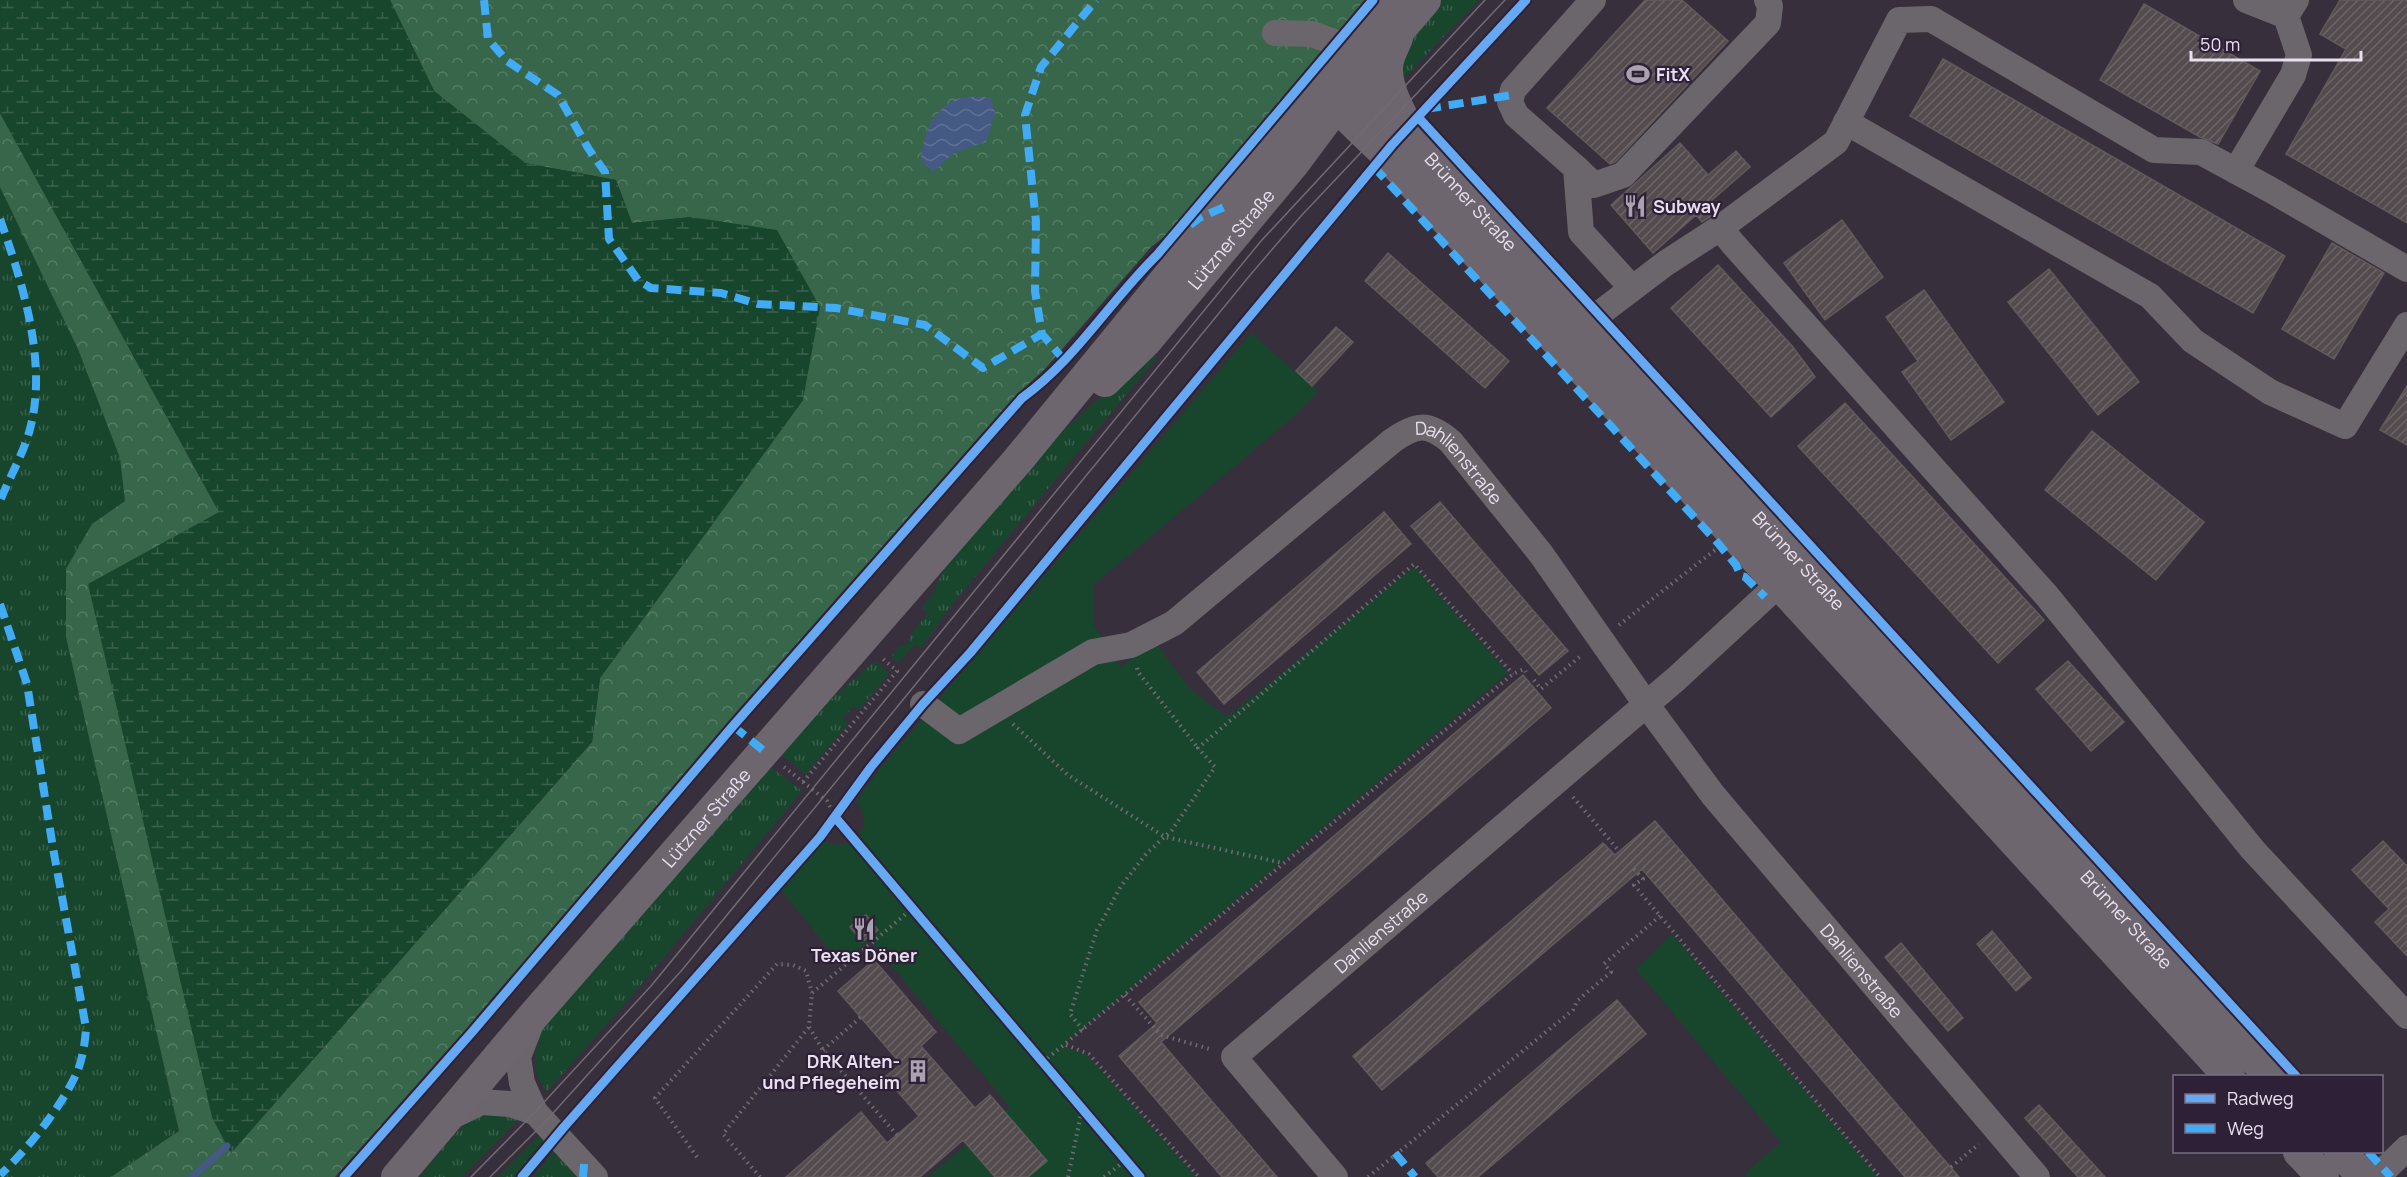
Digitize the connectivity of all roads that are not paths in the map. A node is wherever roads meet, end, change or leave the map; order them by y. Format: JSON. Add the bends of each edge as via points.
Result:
{"nodes":[{"id":1,"x":1425,"y":0,"type":"edge"},
{"id":2,"x":1593,"y":0,"type":"edge"},
{"id":3,"x":1767,"y":0,"type":"edge"},
{"id":4,"x":2246,"y":0,"type":"edge"},
{"id":5,"x":2291,"y":8,"type":"edge"},
{"id":6,"x":1398,"y":14,"type":"edge"},
{"id":7,"x":1275,"y":33,"type":"dead end"},
{"id":8,"x":1336,"y":84,"type":"junction"},
{"id":9,"x":1846,"y":122,"type":"junction"},
{"id":10,"x":1414,"y":139,"type":"junction"},
{"id":11,"x":1305,"y":148,"type":"junction"},
{"id":12,"x":1385,"y":153,"type":"junction"},
{"id":13,"x":1576,"y":168,"type":"junction"},
{"id":14,"x":2236,"y":171,"type":"junction"},
{"id":15,"x":1720,"y":228,"type":"junction"},
{"id":16,"x":2407,"y":269,"type":"edge"},
{"id":17,"x":1632,"y":288,"type":"junction"},
{"id":18,"x":2407,"y":325,"type":"edge"},
{"id":19,"x":1583,"y":326,"type":"junction"},
{"id":20,"x":1018,"y":460,"type":"junction"},
{"id":21,"x":1801,"y":564,"type":"junction"},
{"id":22,"x":1778,"y":585,"type":"junction"},
{"id":23,"x":923,"y":704,"type":"dead end"},
{"id":24,"x":1646,"y":704,"type":"junction"},
{"id":25,"x":534,"y":1015,"type":"junction"},
{"id":26,"x":2407,"y":1016,"type":"edge"},
{"id":27,"x":2227,"y":1075,"type":"edge"},
{"id":28,"x":2268,"y":1075,"type":"edge"},
{"id":29,"x":536,"y":1112,"type":"junction"},
{"id":30,"x":447,"y":1119,"type":"junction"},
{"id":31,"x":2407,"y":1148,"type":"edge"},
{"id":32,"x":2300,"y":1153,"type":"edge"},
{"id":33,"x":2341,"y":1153,"type":"edge"},
{"id":34,"x":398,"y":1177,"type":"edge"},
{"id":35,"x":595,"y":1177,"type":"edge"},
{"id":36,"x":1335,"y":1177,"type":"edge"},
{"id":37,"x":2037,"y":1177,"type":"edge"},
{"id":38,"x":2323,"y":1177,"type":"edge"},
{"id":39,"x":2364,"y":1177,"type":"edge"},
{"id":40,"x":2377,"y":1177,"type":"edge"}],
"edges":[{"from":1,"to":6,"type":"main road","name":"Lützner Straße"},
{"from":2,"to":13,"type":"street","via":[[1513,90],[1510,102],[1516,115]]},
{"from":3,"to":13,"type":"street","via":[[1768,23],[1623,175],[1594,185]]},
{"from":4,"to":5,"type":"street"},
{"from":5,"to":14,"type":"street","via":[[2299,55],[2293,75]]},
{"from":6,"to":8,"type":"main road","name":"Lützner Straße"},
{"from":6,"to":10,"type":"main road","via":[[1388,77],[1393,98]]},
{"from":7,"to":8,"type":"street","via":[[1312,34]]},
{"from":8,"to":10,"type":"main road","name":"Brünner Straße","via":[[1360,95]]},
{"from":8,"to":11,"type":"main road","name":"Lützner Straße"},
{"from":8,"to":12,"type":"main road","name":"Brünner Straße"},
{"from":8,"to":20,"type":"main road","name":"Lützner Straße","via":[[1285,127],[1204,233]]},
{"from":9,"to":14,"type":"street","via":[[1899,20],[1931,19],[2154,150],[2201,152]]},
{"from":9,"to":15,"type":"street","via":[[1836,142]]},
{"from":9,"to":18,"type":"street","via":[[2150,296],[2193,341],[2270,392],[2346,426]]},
{"from":10,"to":19,"type":"main road","name":"Brünner Straße"},
{"from":11,"to":12,"type":"main road","via":[[1328,140],[1352,141]]},
{"from":11,"to":20,"type":"main road","name":"Lützner Straße","via":[[1146,340],[1091,396]]},
{"from":12,"to":22,"type":"main road","name":"Brünner Straße"},
{"from":13,"to":17,"type":"street","via":[[1581,232]]},
{"from":14,"to":16,"type":"street"},
{"from":15,"to":17,"type":"street"},
{"from":15,"to":26,"type":"street","via":[[2047,596],[2253,850]]},
{"from":17,"to":19,"type":"street"},
{"from":19,"to":21,"type":"main road","name":"Brünner Straße"},
{"from":20,"to":25,"type":"main road","name":"Lützner Straße"},
{"from":21,"to":22,"type":"street","name":"Dahlienstraße"},
{"from":21,"to":28,"type":"main road","name":"Brünner Straße"},
{"from":22,"to":24,"type":"street","name":"Dahlienstraße"},
{"from":22,"to":27,"type":"main road","name":"Brünner Straße"},
{"from":23,"to":24,"type":"street","name":"Dahlienstraße","via":[[959,731],[1094,652],[1131,645],[1174,623],[1392,441],[1407,430],[1423,427],[1438,431],[1451,442],[1541,554]]},
{"from":24,"to":36,"type":"street","name":"Dahlienstraße","via":[[1234,1057]]},
{"from":24,"to":37,"type":"street","name":"Dahlienstraße","via":[[1713,795]]},
{"from":25,"to":29,"type":"street","via":[[518,1057],[522,1083]]},
{"from":25,"to":30,"type":"main road","name":"Lützner Straße"},
{"from":29,"to":30,"type":"street","via":[[510,1104],[481,1102]]},
{"from":29,"to":35,"type":"street"},
{"from":30,"to":34,"type":"main road","name":"Lützner Straße"},
{"from":31,"to":40,"type":"street"},
{"from":32,"to":38,"type":"main road"},
{"from":33,"to":39,"type":"main road"}]}
